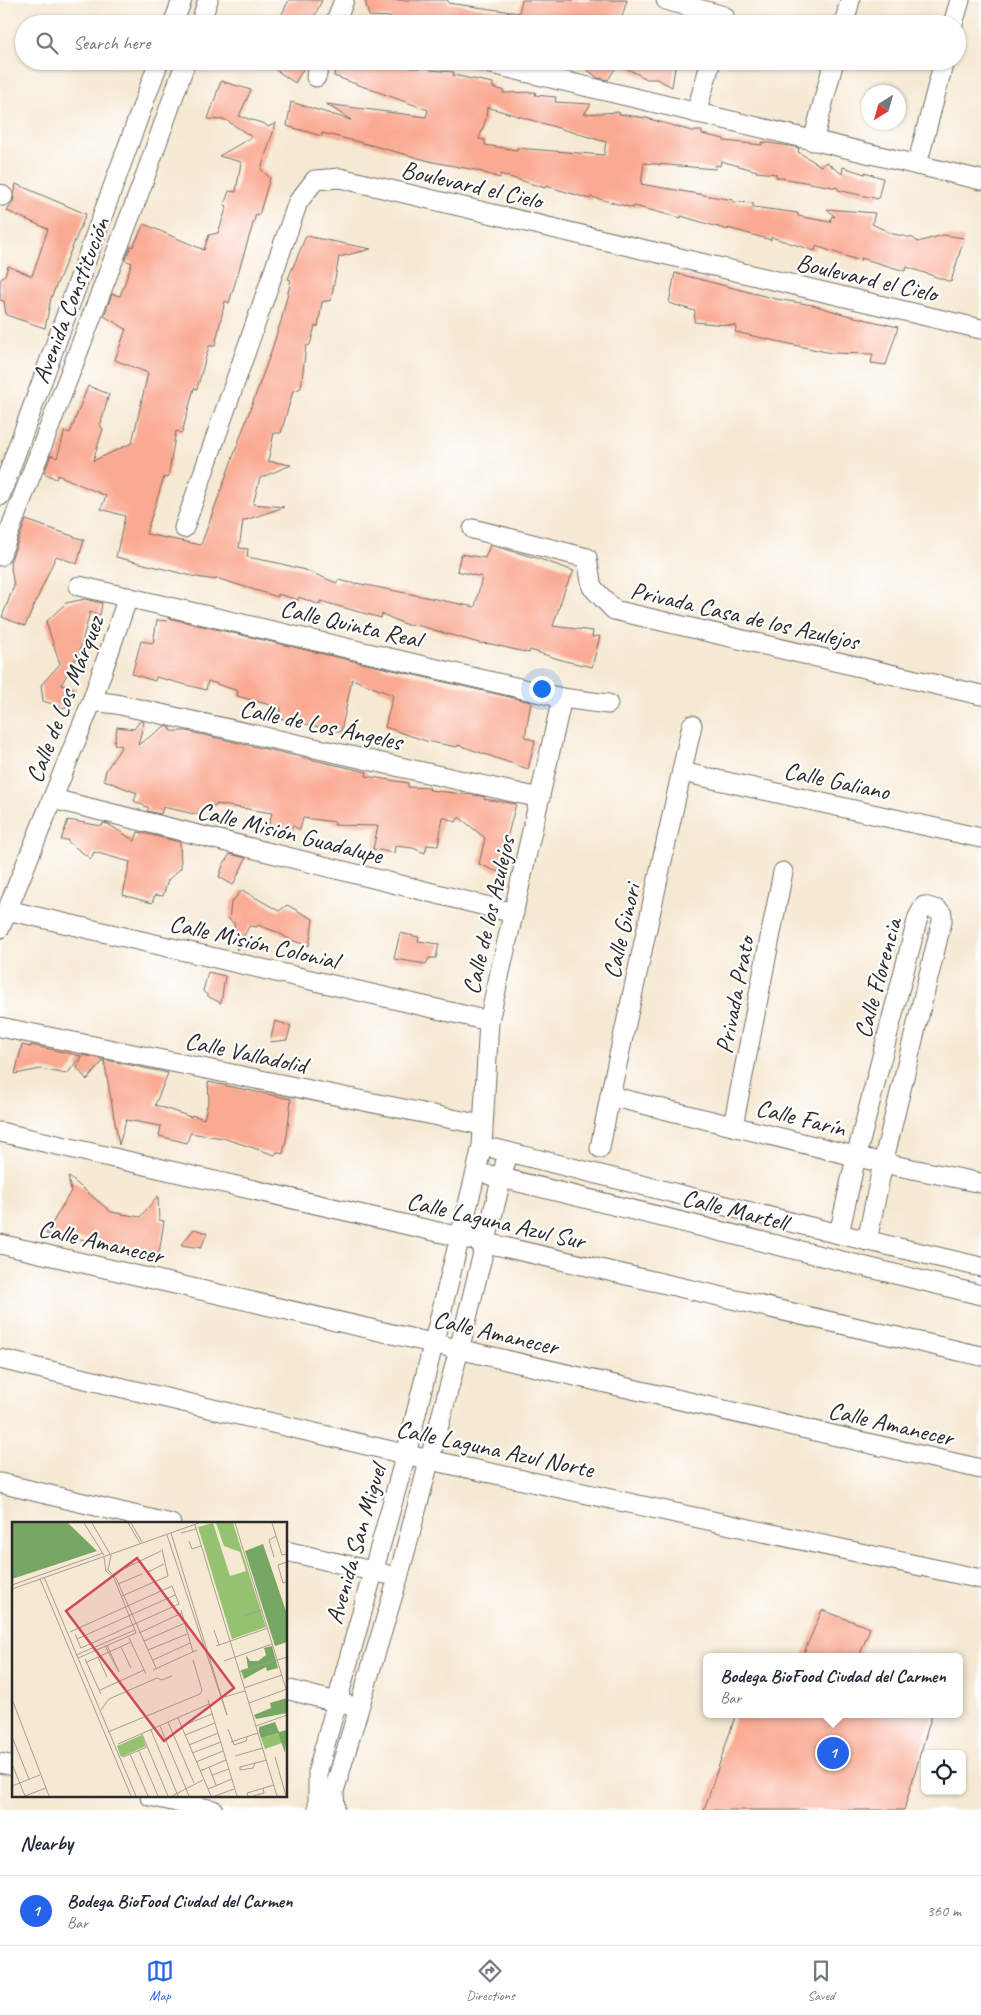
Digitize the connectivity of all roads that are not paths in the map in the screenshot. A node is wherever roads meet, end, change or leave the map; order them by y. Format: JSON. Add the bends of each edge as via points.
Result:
{"nodes":[{"id":1,"x":182,"y":0,"type":"edge"},
{"id":2,"x":187,"y":0,"type":"edge"},
{"id":3,"x":344,"y":0,"type":"edge"},
{"id":4,"x":666,"y":0,"type":"edge"},
{"id":5,"x":850,"y":0,"type":"edge"},
{"id":6,"x":960,"y":0,"type":"edge"},
{"id":7,"x":204,"y":10,"type":"edge"},
{"id":8,"x":725,"y":13,"type":"edge"},
{"id":9,"x":176,"y":15,"type":"edge"},
{"id":10,"x":338,"y":15,"type":"edge"},
{"id":11,"x":846,"y":15,"type":"edge"},
{"id":12,"x":956,"y":15,"type":"edge"},
{"id":13,"x":156,"y":70,"type":"edge"},
{"id":14,"x":183,"y":70,"type":"edge"},
{"id":15,"x":517,"y":70,"type":"edge"},
{"id":16,"x":708,"y":70,"type":"edge"},
{"id":17,"x":832,"y":70,"type":"edge"},
{"id":18,"x":942,"y":70,"type":"edge"},
{"id":19,"x":696,"y":113,"type":"junction"},
{"id":20,"x":813,"y":141,"type":"junction"},
{"id":21,"x":917,"y":165,"type":"junction"},
{"id":22,"x":981,"y":180,"type":"edge"},
{"id":23,"x":981,"y":329,"type":"edge"},
{"id":24,"x":2,"y":491,"type":"edge"},
{"id":25,"x":23,"y":492,"type":"junction"},
{"id":26,"x":184,"y":528,"type":"dead end"},
{"id":27,"x":473,"y":529,"type":"dead end"},
{"id":28,"x":0,"y":556,"type":"edge"},
{"id":29,"x":79,"y":586,"type":"dead end"},
{"id":30,"x":128,"y":597,"type":"junction"},
{"id":31,"x":981,"y":694,"type":"edge"},
{"id":32,"x":562,"y":698,"type":"junction"},
{"id":33,"x":92,"y":701,"type":"junction"},
{"id":34,"x":608,"y":704,"type":"dead end"},
{"id":35,"x":692,"y":725,"type":"dead end"},
{"id":36,"x":682,"y":772,"type":"junction"},
{"id":37,"x":540,"y":798,"type":"junction"},
{"id":38,"x":53,"y":799,"type":"junction"},
{"id":39,"x":981,"y":838,"type":"edge"},
{"id":40,"x":783,"y":872,"type":"dead end"},
{"id":41,"x":7,"y":910,"type":"junction"},
{"id":42,"x":514,"y":914,"type":"junction"},
{"id":43,"x":0,"y":928,"type":"edge"},
{"id":44,"x":489,"y":1021,"type":"junction"},
{"id":45,"x":0,"y":1027,"type":"edge"},
{"id":46,"x":889,"y":1030,"type":"junction"},
{"id":47,"x":914,"y":1034,"type":"junction"},
{"id":48,"x":610,"y":1096,"type":"junction"},
{"id":49,"x":482,"y":1125,"type":"junction"},
{"id":50,"x":733,"y":1126,"type":"junction"},
{"id":51,"x":0,"y":1132,"type":"edge"},
{"id":52,"x":482,"y":1146,"type":"junction"},
{"id":53,"x":600,"y":1148,"type":"dead end"},
{"id":54,"x":508,"y":1152,"type":"junction"},
{"id":55,"x":856,"y":1157,"type":"junction"},
{"id":56,"x":883,"y":1163,"type":"junction"},
{"id":57,"x":476,"y":1172,"type":"junction"},
{"id":58,"x":501,"y":1178,"type":"junction"},
{"id":59,"x":981,"y":1183,"type":"edge"},
{"id":60,"x":774,"y":1218,"type":"junction"},
{"id":61,"x":839,"y":1234,"type":"junction"},
{"id":62,"x":460,"y":1237,"type":"junction"},
{"id":63,"x":867,"y":1241,"type":"junction"},
{"id":64,"x":486,"y":1243,"type":"junction"},
{"id":65,"x":0,"y":1244,"type":"edge"},
{"id":66,"x":769,"y":1244,"type":"junction"},
{"id":67,"x":910,"y":1250,"type":"junction"},
{"id":68,"x":981,"y":1267,"type":"edge"},
{"id":69,"x":905,"y":1277,"type":"junction"},
{"id":70,"x":981,"y":1295,"type":"edge"},
{"id":71,"x":434,"y":1344,"type":"junction"},
{"id":72,"x":459,"y":1350,"type":"junction"},
{"id":73,"x":981,"y":1356,"type":"edge"},
{"id":74,"x":0,"y":1359,"type":"edge"},
{"id":75,"x":406,"y":1454,"type":"junction"},
{"id":76,"x":430,"y":1460,"type":"junction"},
{"id":77,"x":981,"y":1469,"type":"edge"},
{"id":78,"x":0,"y":1483,"type":"edge"},
{"id":79,"x":163,"y":1522,"type":"edge"},
{"id":80,"x":288,"y":1551,"type":"edge"},
{"id":81,"x":373,"y":1571,"type":"junction"},
{"id":82,"x":398,"y":1578,"type":"junction"},
{"id":83,"x":981,"y":1579,"type":"edge"},
{"id":84,"x":288,"y":1690,"type":"edge"},
{"id":85,"x":336,"y":1702,"type":"junction"},
{"id":86,"x":359,"y":1707,"type":"junction"},
{"id":87,"x":159,"y":1798,"type":"edge"},
{"id":88,"x":213,"y":1810,"type":"edge"},
{"id":89,"x":318,"y":1810,"type":"edge"},
{"id":90,"x":335,"y":1810,"type":"edge"}],
"edges":[{"from":1,"to":9,"type":"street"},
{"from":2,"to":7,"type":"street"},
{"from":3,"to":10,"type":"street"},
{"from":4,"to":8,"type":"street"},
{"from":5,"to":11,"type":"street"},
{"from":6,"to":12,"type":"street"},
{"from":13,"to":24,"type":"street","name":"Avenida Constitución"},
{"from":14,"to":25,"type":"street","name":"Avenida Constitución"},
{"from":15,"to":19,"type":"street"},
{"from":16,"to":19,"type":"street"},
{"from":17,"to":20,"type":"street"},
{"from":18,"to":21,"type":"street"},
{"from":19,"to":20,"type":"street"},
{"from":20,"to":21,"type":"street"},
{"from":21,"to":22,"type":"street"},
{"from":23,"to":26,"type":"street","name":"Boulevard el Cielo","via":[[340,178],[315,180],[298,202]]},
{"from":24,"to":25,"type":"street"},
{"from":25,"to":28,"type":"street","name":"Avenida Constitución"},
{"from":27,"to":31,"type":"street","name":"Privada Casa de los Azulejos","via":[[587,558],[592,587],[614,610]]},
{"from":29,"to":30,"type":"street","name":"Calle Quinta Real"},
{"from":30,"to":32,"type":"street","name":"Calle Quinta Real"},
{"from":30,"to":33,"type":"street","name":"Calle de Los Márquez"},
{"from":32,"to":34,"type":"street","name":"Calle Quinta Real"},
{"from":32,"to":37,"type":"street","name":"Calle de los Azulejos"},
{"from":33,"to":37,"type":"street","name":"Calle de Los Ángeles"},
{"from":33,"to":38,"type":"street","name":"Calle de Los Márquez"},
{"from":35,"to":36,"type":"street","name":"Calle Ginori"},
{"from":36,"to":39,"type":"street","name":"Calle Galiano"},
{"from":36,"to":48,"type":"street","name":"Calle Ginori"},
{"from":37,"to":42,"type":"street","name":"Calle de los Azulejos"},
{"from":38,"to":41,"type":"street","name":"Calle de Los Márquez"},
{"from":38,"to":42,"type":"street","name":"Calle Misión Guadalupe"},
{"from":40,"to":50,"type":"street","name":"Privada Prato"},
{"from":41,"to":43,"type":"street","name":"Calle de Los Márquez"},
{"from":41,"to":44,"type":"street","name":"Calle Misión Colonial"},
{"from":42,"to":44,"type":"street","name":"Calle de los Azulejos"},
{"from":44,"to":49,"type":"street","name":"Calle de los Azulejos"},
{"from":45,"to":49,"type":"street","name":"Calle Valladolid"},
{"from":46,"to":47,"type":"street"},
{"from":46,"to":47,"type":"street","name":"Calle Florencia","via":[[918,917],[924,906],[942,914]]},
{"from":46,"to":55,"type":"street","name":"Calle Florencia"},
{"from":47,"to":56,"type":"street","name":"Calle Florencia"},
{"from":48,"to":50,"type":"street","name":"Calle Farín"},
{"from":48,"to":53,"type":"street","name":"Calle Ginori"},
{"from":49,"to":52,"type":"street","name":"Calle de los Azulejos"},
{"from":50,"to":55,"type":"street","name":"Calle Farín"},
{"from":51,"to":62,"type":"street","name":"Calle Laguna Azul Sur"},
{"from":52,"to":54,"type":"street","name":"Calle Martell"},
{"from":52,"to":57,"type":"street","name":"Avenida San Miguel"},
{"from":54,"to":58,"type":"street","name":"Avenida San Miguel"},
{"from":54,"to":60,"type":"street","name":"Calle Martell"},
{"from":55,"to":56,"type":"street","name":"Calle Farín"},
{"from":55,"to":61,"type":"street","name":"Calle Florencia"},
{"from":56,"to":59,"type":"street","name":"Calle Farín"},
{"from":56,"to":63,"type":"street","name":"Calle Florencia"},
{"from":57,"to":58,"type":"street","name":"Calle Martell"},
{"from":57,"to":62,"type":"street","name":"Avenida San Miguel"},
{"from":58,"to":64,"type":"street","name":"Avenida San Miguel"},
{"from":58,"to":66,"type":"street","name":"Calle Martell"},
{"from":60,"to":61,"type":"street","name":"Calle Martell"},
{"from":60,"to":66,"type":"street"},
{"from":61,"to":63,"type":"street","name":"Calle Martell"},
{"from":62,"to":64,"type":"street","name":"Calle Laguna Azul Sur"},
{"from":62,"to":71,"type":"street","name":"Avenida San Miguel"},
{"from":63,"to":67,"type":"street","name":"Calle Martell"},
{"from":64,"to":72,"type":"street","name":"Avenida San Miguel"},
{"from":64,"to":73,"type":"street","name":"Calle Laguna Azul Sur"},
{"from":65,"to":71,"type":"street","name":"Calle Amanecer"},
{"from":66,"to":69,"type":"street","name":"Calle Martell"},
{"from":67,"to":68,"type":"street","name":"Calle Martell"},
{"from":67,"to":69,"type":"street"},
{"from":69,"to":70,"type":"street","name":"Calle Martell"},
{"from":71,"to":72,"type":"street","name":"Calle Amanecer"},
{"from":71,"to":75,"type":"street","name":"Avenida San Miguel"},
{"from":72,"to":76,"type":"street","name":"Avenida San Miguel"},
{"from":72,"to":77,"type":"street","name":"Calle Amanecer"},
{"from":74,"to":75,"type":"street","name":"Calle Laguna Azul Norte"},
{"from":75,"to":76,"type":"street","name":"Calle Laguna Azul Norte"},
{"from":75,"to":81,"type":"street","name":"Avenida San Miguel"},
{"from":76,"to":82,"type":"street","name":"Avenida San Miguel"},
{"from":76,"to":83,"type":"street","name":"Calle Laguna Azul Norte"},
{"from":78,"to":79,"type":"street"},
{"from":80,"to":81,"type":"street"},
{"from":81,"to":82,"type":"street"},
{"from":81,"to":85,"type":"street","name":"Avenida San Miguel"},
{"from":82,"to":86,"type":"street","name":"Avenida San Miguel"},
{"from":84,"to":85,"type":"street"},
{"from":85,"to":86,"type":"street"},
{"from":85,"to":89,"type":"street","name":"Avenida San Miguel","via":[[318,1770]]},
{"from":86,"to":90,"type":"street","name":"Avenida San Miguel","via":[[334,1791]]},
{"from":87,"to":88,"type":"street"}]}
